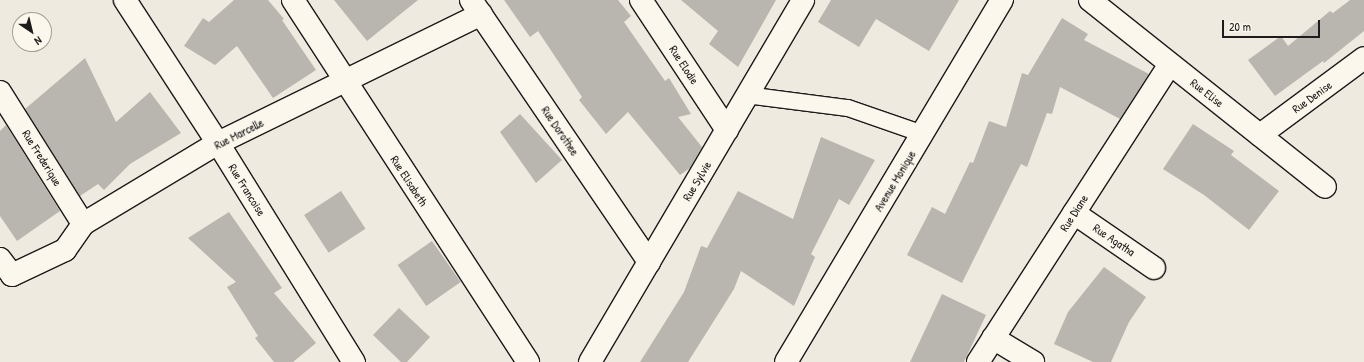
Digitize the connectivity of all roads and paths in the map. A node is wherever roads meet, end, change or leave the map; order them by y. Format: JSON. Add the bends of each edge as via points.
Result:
{"nodes":[{"id":1,"x":125,"y":0,"type":"edge"},
{"id":2,"x":293,"y":0,"type":"edge"},
{"id":3,"x":641,"y":0,"type":"edge"},
{"id":4,"x":803,"y":0,"type":"edge"},
{"id":5,"x":1002,"y":0,"type":"edge"},
{"id":6,"x":1090,"y":0,"type":"edge"},
{"id":7,"x":476,"y":7,"type":"edge"},
{"id":8,"x":1364,"y":58,"type":"edge"},
{"id":9,"x":1170,"y":64,"type":"junction"},
{"id":10,"x":345,"y":82,"type":"junction"},
{"id":11,"x":0,"y":92,"type":"edge"},
{"id":12,"x":746,"y":95,"type":"junction"},
{"id":13,"x":727,"y":130,"type":"junction"},
{"id":14,"x":923,"y":134,"type":"junction"},
{"id":15,"x":1260,"y":135,"type":"junction"},
{"id":16,"x":218,"y":143,"type":"junction"},
{"id":17,"x":1325,"y":187,"type":"dead end"},
{"id":18,"x":1074,"y":213,"type":"junction"},
{"id":19,"x":84,"y":224,"type":"junction"},
{"id":20,"x":649,"y":262,"type":"junction"},
{"id":21,"x":6,"y":267,"type":"edge"},
{"id":22,"x":1154,"y":268,"type":"dead end"},
{"id":23,"x":994,"y":338,"type":"junction"},
{"id":24,"x":354,"y":362,"type":"edge"},
{"id":25,"x":528,"y":362,"type":"edge"},
{"id":26,"x":590,"y":362,"type":"edge"},
{"id":27,"x":786,"y":362,"type":"edge"},
{"id":28,"x":978,"y":362,"type":"edge"},
{"id":29,"x":1033,"y":362,"type":"edge"}],
"edges":[{"from":1,"to":16,"type":"street","name":"Rue Francoise"},
{"from":2,"to":10,"type":"street","name":"Rue Elisabeth"},
{"from":3,"to":13,"type":"street","name":"Rue Elodie"},
{"from":4,"to":12,"type":"street","name":"Rue Sylvie"},
{"from":5,"to":14,"type":"street","name":"Avenue Monique"},
{"from":6,"to":9,"type":"street","name":"Rue Elise"},
{"from":7,"to":10,"type":"street","name":"Rue Marcelle"},
{"from":7,"to":20,"type":"street","name":"Rue Dorothee"},
{"from":8,"to":15,"type":"street","name":"Rue Denise"},
{"from":9,"to":15,"type":"street","name":"Rue Elise"},
{"from":9,"to":18,"type":"street","name":"Rue Diane"},
{"from":10,"to":16,"type":"street","name":"Rue Marcelle"},
{"from":10,"to":25,"type":"street","name":"Rue Elisabeth"},
{"from":11,"to":19,"type":"street","name":"Rue Frederique"},
{"from":12,"to":13,"type":"street","name":"Rue Sylvie"},
{"from":12,"to":14,"type":"lane","via":[[848,108]]},
{"from":13,"to":20,"type":"street","name":"Rue Sylvie"},
{"from":14,"to":27,"type":"street","name":"Avenue Monique"},
{"from":15,"to":17,"type":"street","name":"Rue Elise"},
{"from":16,"to":19,"type":"street","name":"Rue Marcelle"},
{"from":16,"to":24,"type":"street","name":"Rue Francoise"},
{"from":18,"to":22,"type":"street","name":"Rue Agatha"},
{"from":18,"to":23,"type":"street","name":"Rue Diane"},
{"from":19,"to":21,"type":"street","name":"Rue Marcelle","via":[[65,250]]},
{"from":20,"to":26,"type":"street","name":"Rue Sylvie"},
{"from":23,"to":28,"type":"street","name":"Rue Diane"},
{"from":23,"to":29,"type":"street"}]}
